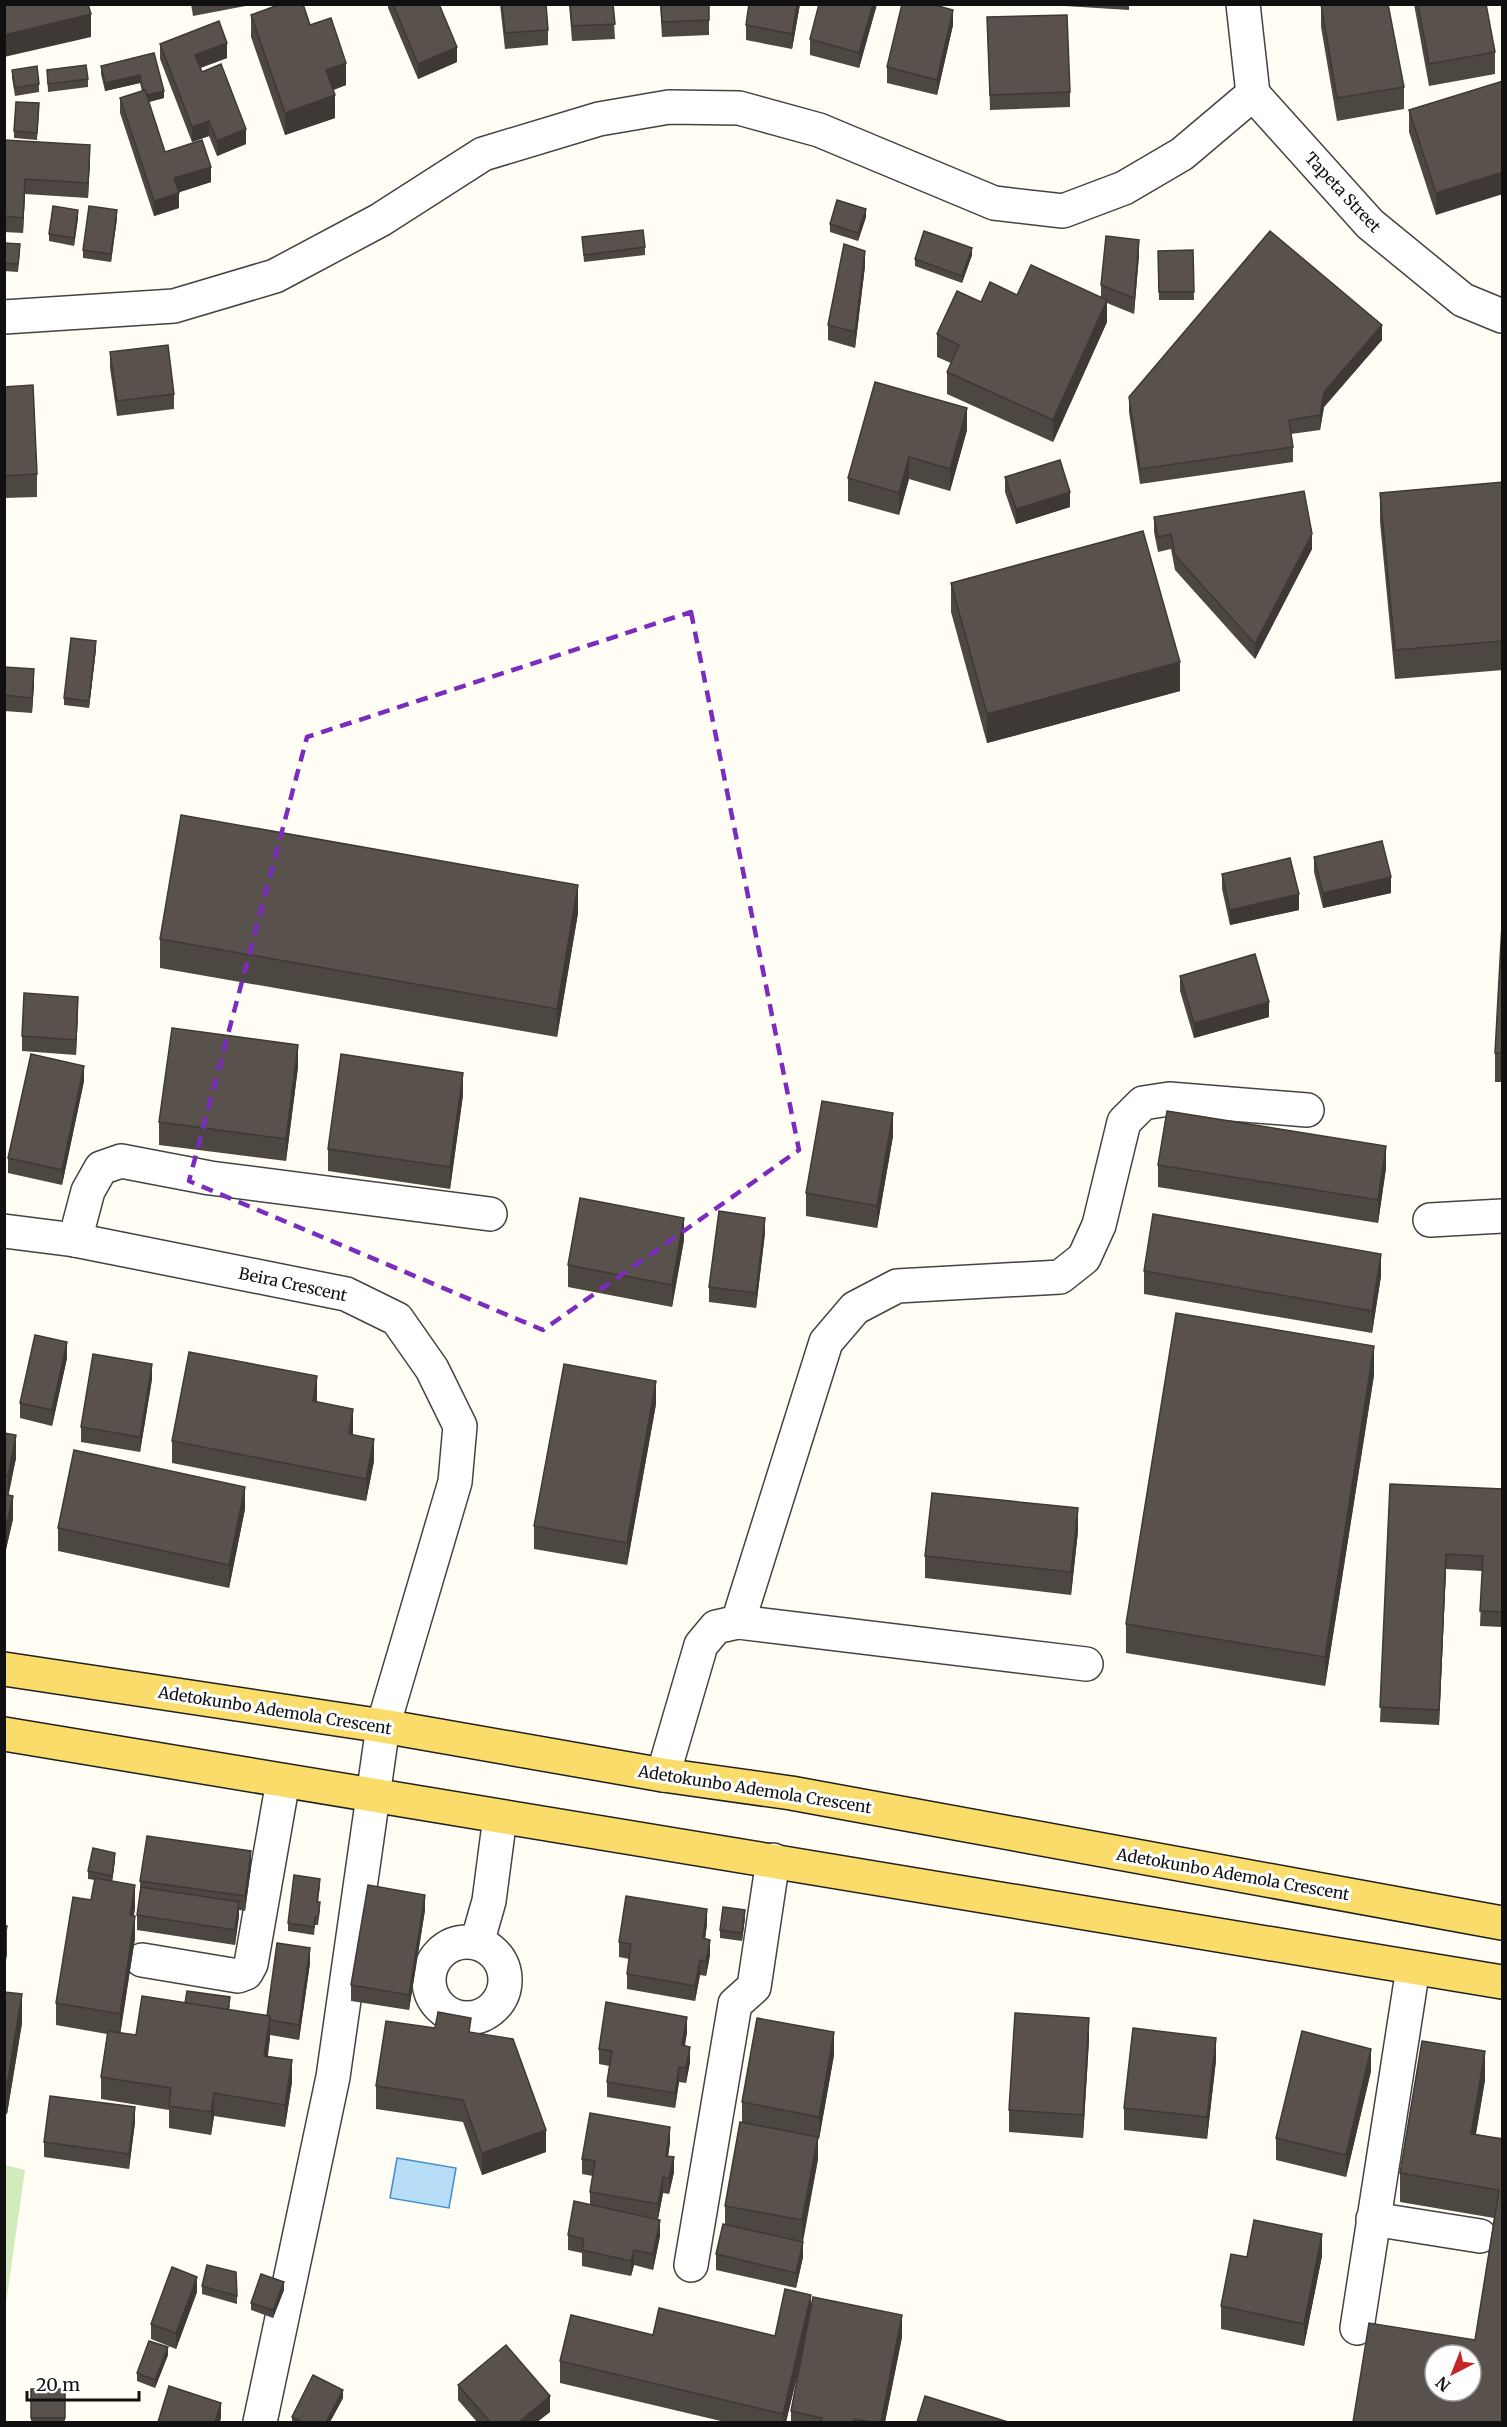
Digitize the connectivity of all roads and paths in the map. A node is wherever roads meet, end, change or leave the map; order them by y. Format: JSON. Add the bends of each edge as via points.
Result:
{"nodes":[{"id":1,"x":1243,"y":4,"type":"edge"},
{"id":2,"x":1253,"y":94,"type":"junction"},
{"id":3,"x":1503,"y":316,"type":"edge"},
{"id":4,"x":4,"y":318,"type":"edge"},
{"id":5,"x":1308,"y":1110,"type":"dead end"},
{"id":6,"x":490,"y":1214,"type":"dead end"},
{"id":7,"x":1503,"y":1216,"type":"edge"},
{"id":8,"x":1430,"y":1220,"type":"dead end"},
{"id":9,"x":4,"y":1231,"type":"edge"},
{"id":10,"x":75,"y":1240,"type":"junction"},
{"id":11,"x":738,"y":1622,"type":"junction"},
{"id":12,"x":1086,"y":1664,"type":"dead end"},
{"id":13,"x":4,"y":1669,"type":"edge"},
{"id":14,"x":383,"y":1726,"type":"junction"},
{"id":15,"x":4,"y":1734,"type":"edge"},
{"id":16,"x":663,"y":1775,"type":"junction"},
{"id":17,"x":283,"y":1781,"type":"junction"},
{"id":18,"x":375,"y":1797,"type":"junction"},
{"id":19,"x":500,"y":1817,"type":"junction"},
{"id":20,"x":773,"y":1860,"type":"junction"},
{"id":21,"x":1503,"y":1923,"type":"edge"},
{"id":22,"x":477,"y":1943,"type":"dead end"},
{"id":23,"x":142,"y":1960,"type":"dead end"},
{"id":24,"x":1413,"y":1968,"type":"junction"},
{"id":25,"x":1503,"y":1982,"type":"edge"},
{"id":26,"x":1373,"y":2219,"type":"junction"},
{"id":27,"x":1480,"y":2236,"type":"dead end"},
{"id":28,"x":691,"y":2265,"type":"dead end"},
{"id":29,"x":1357,"y":2328,"type":"dead end"},
{"id":30,"x":260,"y":2422,"type":"edge"}],
"edges":[{"from":1,"to":2,"type":"street"},
{"from":2,"to":3,"type":"street","name":"Tapeta Street","via":[[1370,224],[1464,300]]},
{"from":2,"to":4,"type":"street","via":[[1182,154],[1124,188],[1063,212],[993,203],[819,130],[740,108],[669,107],[599,119],[483,154],[380,220],[275,276],[174,306]]},
{"from":5,"to":11,"type":"street","via":[[1169,1099],[1143,1103],[1124,1122],[1099,1224],[1084,1258],[1060,1276],[897,1286],[855,1308],[826,1342]]},
{"from":6,"to":10,"type":"street","via":[[210,1178],[121,1161],[101,1168],[88,1191]]},
{"from":7,"to":8,"type":"street"},
{"from":9,"to":10,"type":"street","name":"Beira Crescent"},
{"from":10,"to":14,"type":"street","name":"Beira Crescent","via":[[346,1294],[397,1319],[432,1369],[460,1426],[455,1482]]},
{"from":11,"to":12,"type":"street"},
{"from":11,"to":16,"type":"street","via":[[716,1627],[701,1645]]},
{"from":13,"to":14,"type":"main road","name":"Adetokunbo Ademola Crescent"},
{"from":14,"to":16,"type":"main road","name":"Adetokunbo Ademola Crescent"},
{"from":14,"to":18,"type":"street","name":"Beira Crescent"},
{"from":15,"to":17,"type":"main road"},
{"from":16,"to":21,"type":"main road","name":"Adetokunbo Ademola Crescent","via":[[791,1793]]},
{"from":17,"to":18,"type":"main road"},
{"from":17,"to":23,"type":"street","via":[[251,1964],[246,1973],[238,1976]]},
{"from":18,"to":19,"type":"main road"},
{"from":18,"to":30,"type":"street","name":"Beira Crescent","via":[[333,2077]]},
{"from":19,"to":20,"type":"main road"},
{"from":19,"to":22,"type":"street","via":[[489,1901]]},
{"from":20,"to":24,"type":"main road"},
{"from":20,"to":28,"type":"street","via":[[754,1987],[735,2004]]},
{"from":24,"to":25,"type":"main road"},
{"from":24,"to":26,"type":"street"},
{"from":26,"to":27,"type":"street"},
{"from":26,"to":29,"type":"street"}]}
